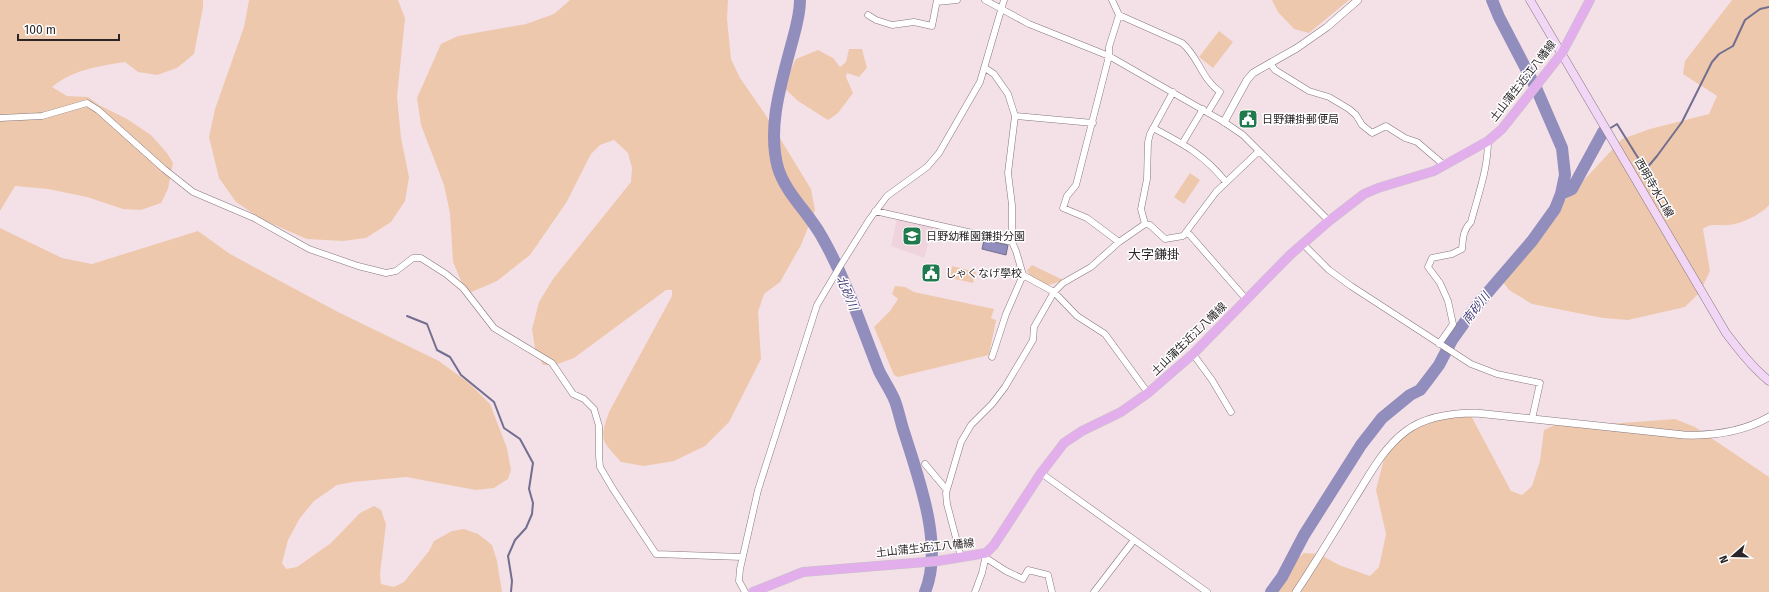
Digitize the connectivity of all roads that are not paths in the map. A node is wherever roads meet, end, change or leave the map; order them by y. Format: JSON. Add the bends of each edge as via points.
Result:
{"nodes":[{"id":1,"x":957,"y":0,"type":"edge"},
{"id":2,"x":985,"y":0,"type":"edge"},
{"id":3,"x":1004,"y":0,"type":"edge"},
{"id":4,"x":1112,"y":0,"type":"edge"},
{"id":5,"x":1358,"y":0,"type":"edge"},
{"id":6,"x":1530,"y":0,"type":"edge"},
{"id":7,"x":1590,"y":0,"type":"edge"},
{"id":8,"x":937,"y":1,"type":"edge"},
{"id":9,"x":1001,"y":9,"type":"junction"},
{"id":10,"x":868,"y":15,"type":"dead end"},
{"id":11,"x":1119,"y":15,"type":"junction"},
{"id":12,"x":1562,"y":53,"type":"junction"},
{"id":13,"x":1109,"y":56,"type":"junction"},
{"id":14,"x":1270,"y":63,"type":"junction"},
{"id":15,"x":985,"y":68,"type":"junction"},
{"id":16,"x":1173,"y":92,"type":"junction"},
{"id":17,"x":1206,"y":110,"type":"junction"},
{"id":18,"x":1015,"y":116,"type":"junction"},
{"id":19,"x":0,"y":118,"type":"edge"},
{"id":20,"x":1224,"y":122,"type":"junction"},
{"id":21,"x":1093,"y":123,"type":"junction"},
{"id":22,"x":1153,"y":128,"type":"junction"},
{"id":23,"x":1488,"y":141,"type":"junction"},
{"id":24,"x":1182,"y":144,"type":"junction"},
{"id":25,"x":1259,"y":151,"type":"junction"},
{"id":26,"x":1444,"y":165,"type":"junction"},
{"id":27,"x":1226,"y":182,"type":"junction"},
{"id":28,"x":875,"y":211,"type":"junction"},
{"id":29,"x":1330,"y":221,"type":"junction"},
{"id":30,"x":1145,"y":224,"type":"junction"},
{"id":31,"x":1186,"y":233,"type":"junction"},
{"id":32,"x":1012,"y":242,"type":"junction"},
{"id":33,"x":1119,"y":242,"type":"junction"},
{"id":34,"x":1303,"y":244,"type":"junction"},
{"id":35,"x":1023,"y":275,"type":"junction"},
{"id":36,"x":1054,"y":292,"type":"junction"},
{"id":37,"x":1246,"y":299,"type":"junction"},
{"id":38,"x":1440,"y":345,"type":"junction"},
{"id":39,"x":1193,"y":354,"type":"junction"},
{"id":40,"x":992,"y":357,"type":"dead end"},
{"id":41,"x":1769,"y":381,"type":"edge"},
{"id":42,"x":1148,"y":393,"type":"junction"},
{"id":43,"x":1231,"y":412,"type":"dead end"},
{"id":44,"x":1769,"y":417,"type":"edge"},
{"id":45,"x":1532,"y":419,"type":"junction"},
{"id":46,"x":925,"y":464,"type":"dead end"},
{"id":47,"x":1041,"y":473,"type":"junction"},
{"id":48,"x":946,"y":489,"type":"junction"},
{"id":49,"x":1134,"y":540,"type":"junction"},
{"id":50,"x":986,"y":556,"type":"junction"},
{"id":51,"x":742,"y":557,"type":"junction"},
{"id":52,"x":960,"y":557,"type":"junction"},
{"id":53,"x":745,"y":592,"type":"edge"},
{"id":54,"x":753,"y":592,"type":"edge"},
{"id":55,"x":975,"y":592,"type":"edge"},
{"id":56,"x":1052,"y":592,"type":"edge"},
{"id":57,"x":1094,"y":592,"type":"edge"},
{"id":58,"x":1207,"y":592,"type":"edge"},
{"id":59,"x":1296,"y":592,"type":"edge"}],
"edges":[{"from":1,"to":8,"type":"street"},
{"from":2,"to":9,"type":"street"},
{"from":3,"to":9,"type":"street"},
{"from":4,"to":11,"type":"street"},
{"from":5,"to":14,"type":"street","via":[[1321,31]]},
{"from":6,"to":12,"type":"main road","name":"西明寺水口線"},
{"from":7,"to":12,"type":"main road","name":"土山蒲生近江八幡線"},
{"from":8,"to":10,"type":"street","via":[[932,26],[914,22],[892,25]]},
{"from":9,"to":13,"type":"street","via":[[1029,24]]},
{"from":9,"to":15,"type":"street"},
{"from":11,"to":13,"type":"street","via":[[1109,47]]},
{"from":11,"to":17,"type":"street","via":[[1188,48],[1205,78],[1220,92]]},
{"from":12,"to":23,"type":"main road","name":"土山蒲生近江八幡線","via":[[1502,129]]},
{"from":12,"to":41,"type":"main road","name":"西明寺水口線","via":[[1726,333],[1748,361]]},
{"from":13,"to":16,"type":"street"},
{"from":13,"to":21,"type":"street"},
{"from":14,"to":20,"type":"street","via":[[1253,73],[1247,80]]},
{"from":14,"to":26,"type":"street","via":[[1275,70],[1309,91],[1329,97],[1349,109],[1367,131],[1372,133],[1386,126],[1404,138],[1417,142]]},
{"from":15,"to":18,"type":"street","via":[[994,74],[1008,94]]},
{"from":15,"to":28,"type":"street","via":[[974,95],[939,153],[928,167],[886,196]]},
{"from":16,"to":17,"type":"street"},
{"from":16,"to":22,"type":"street"},
{"from":17,"to":20,"type":"street"},
{"from":17,"to":24,"type":"street"},
{"from":18,"to":21,"type":"street"},
{"from":18,"to":32,"type":"street","via":[[1008,173],[1012,205]]},
{"from":19,"to":51,"type":"street","via":[[42,116],[87,103],[193,192],[254,218],[309,250],[386,273],[396,271],[413,258],[421,258],[463,288],[494,328],[552,363],[573,394],[584,399],[594,409],[600,426],[600,467],[656,554]]},
{"from":20,"to":25,"type":"street","via":[[1244,135]]},
{"from":21,"to":33,"type":"street","via":[[1076,185],[1067,196],[1063,208],[1087,218]]},
{"from":22,"to":24,"type":"street"},
{"from":22,"to":30,"type":"street","via":[[1148,142],[1147,179],[1142,205]]},
{"from":23,"to":26,"type":"main road","name":"土山蒲生近江八幡線"},
{"from":23,"to":38,"type":"street","via":[[1484,176],[1470,222],[1463,234],[1462,249],[1432,258],[1428,267],[1440,282],[1448,301],[1453,324]]},
{"from":24,"to":27,"type":"street","via":[[1211,165]]},
{"from":25,"to":27,"type":"street"},
{"from":25,"to":29,"type":"street"},
{"from":26,"to":29,"type":"main road","name":"土山蒲生近江八幡線","via":[[1434,171],[1364,194]]},
{"from":27,"to":31,"type":"street"},
{"from":28,"to":32,"type":"street"},
{"from":28,"to":51,"type":"street","via":[[818,305],[758,490]]},
{"from":29,"to":34,"type":"main road","name":"土山蒲生近江八幡線"},
{"from":30,"to":31,"type":"street","via":[[1150,225],[1165,239],[1183,236]]},
{"from":30,"to":33,"type":"street"},
{"from":31,"to":37,"type":"street"},
{"from":32,"to":35,"type":"street"},
{"from":33,"to":36,"type":"street","via":[[1097,262],[1073,276]]},
{"from":34,"to":37,"type":"main road","name":"土山蒲生近江八幡線"},
{"from":34,"to":38,"type":"street","via":[[1328,270]]},
{"from":35,"to":36,"type":"street"},
{"from":35,"to":40,"type":"street","via":[[1006,314]]},
{"from":36,"to":42,"type":"street","via":[[1077,316],[1105,334]]},
{"from":36,"to":48,"type":"street","via":[[1034,327],[1033,340],[1005,387],[971,425],[961,442]]},
{"from":37,"to":39,"type":"main road","name":"土山蒲生近江八幡線"},
{"from":38,"to":45,"type":"street","via":[[1471,364],[1497,374],[1540,383]]},
{"from":39,"to":42,"type":"main road","name":"土山蒲生近江八幡線"},
{"from":39,"to":43,"type":"street"},
{"from":42,"to":47,"type":"main road","name":"土山蒲生近江八幡線","via":[[1121,412],[1064,443]]},
{"from":44,"to":45,"type":"street","via":[[1734,431],[1710,436]]},
{"from":45,"to":59,"type":"street","via":[[1459,413],[1440,416],[1407,431],[1382,455]]},
{"from":46,"to":48,"type":"street"},
{"from":47,"to":49,"type":"street"},
{"from":47,"to":50,"type":"main road","name":"土山蒲生近江八幡線"},
{"from":48,"to":52,"type":"street","via":[[947,504]]},
{"from":49,"to":57,"type":"street"},
{"from":49,"to":58,"type":"street"},
{"from":50,"to":52,"type":"main road","name":"土山蒲生近江八幡線"},
{"from":50,"to":55,"type":"street"},
{"from":50,"to":56,"type":"street","via":[[1006,571],[1023,578],[1028,570],[1048,575]]},
{"from":51,"to":53,"type":"street","via":[[739,581]]},
{"from":52,"to":54,"type":"main road","name":"土山蒲生近江八幡線","via":[[803,572]]}]}
